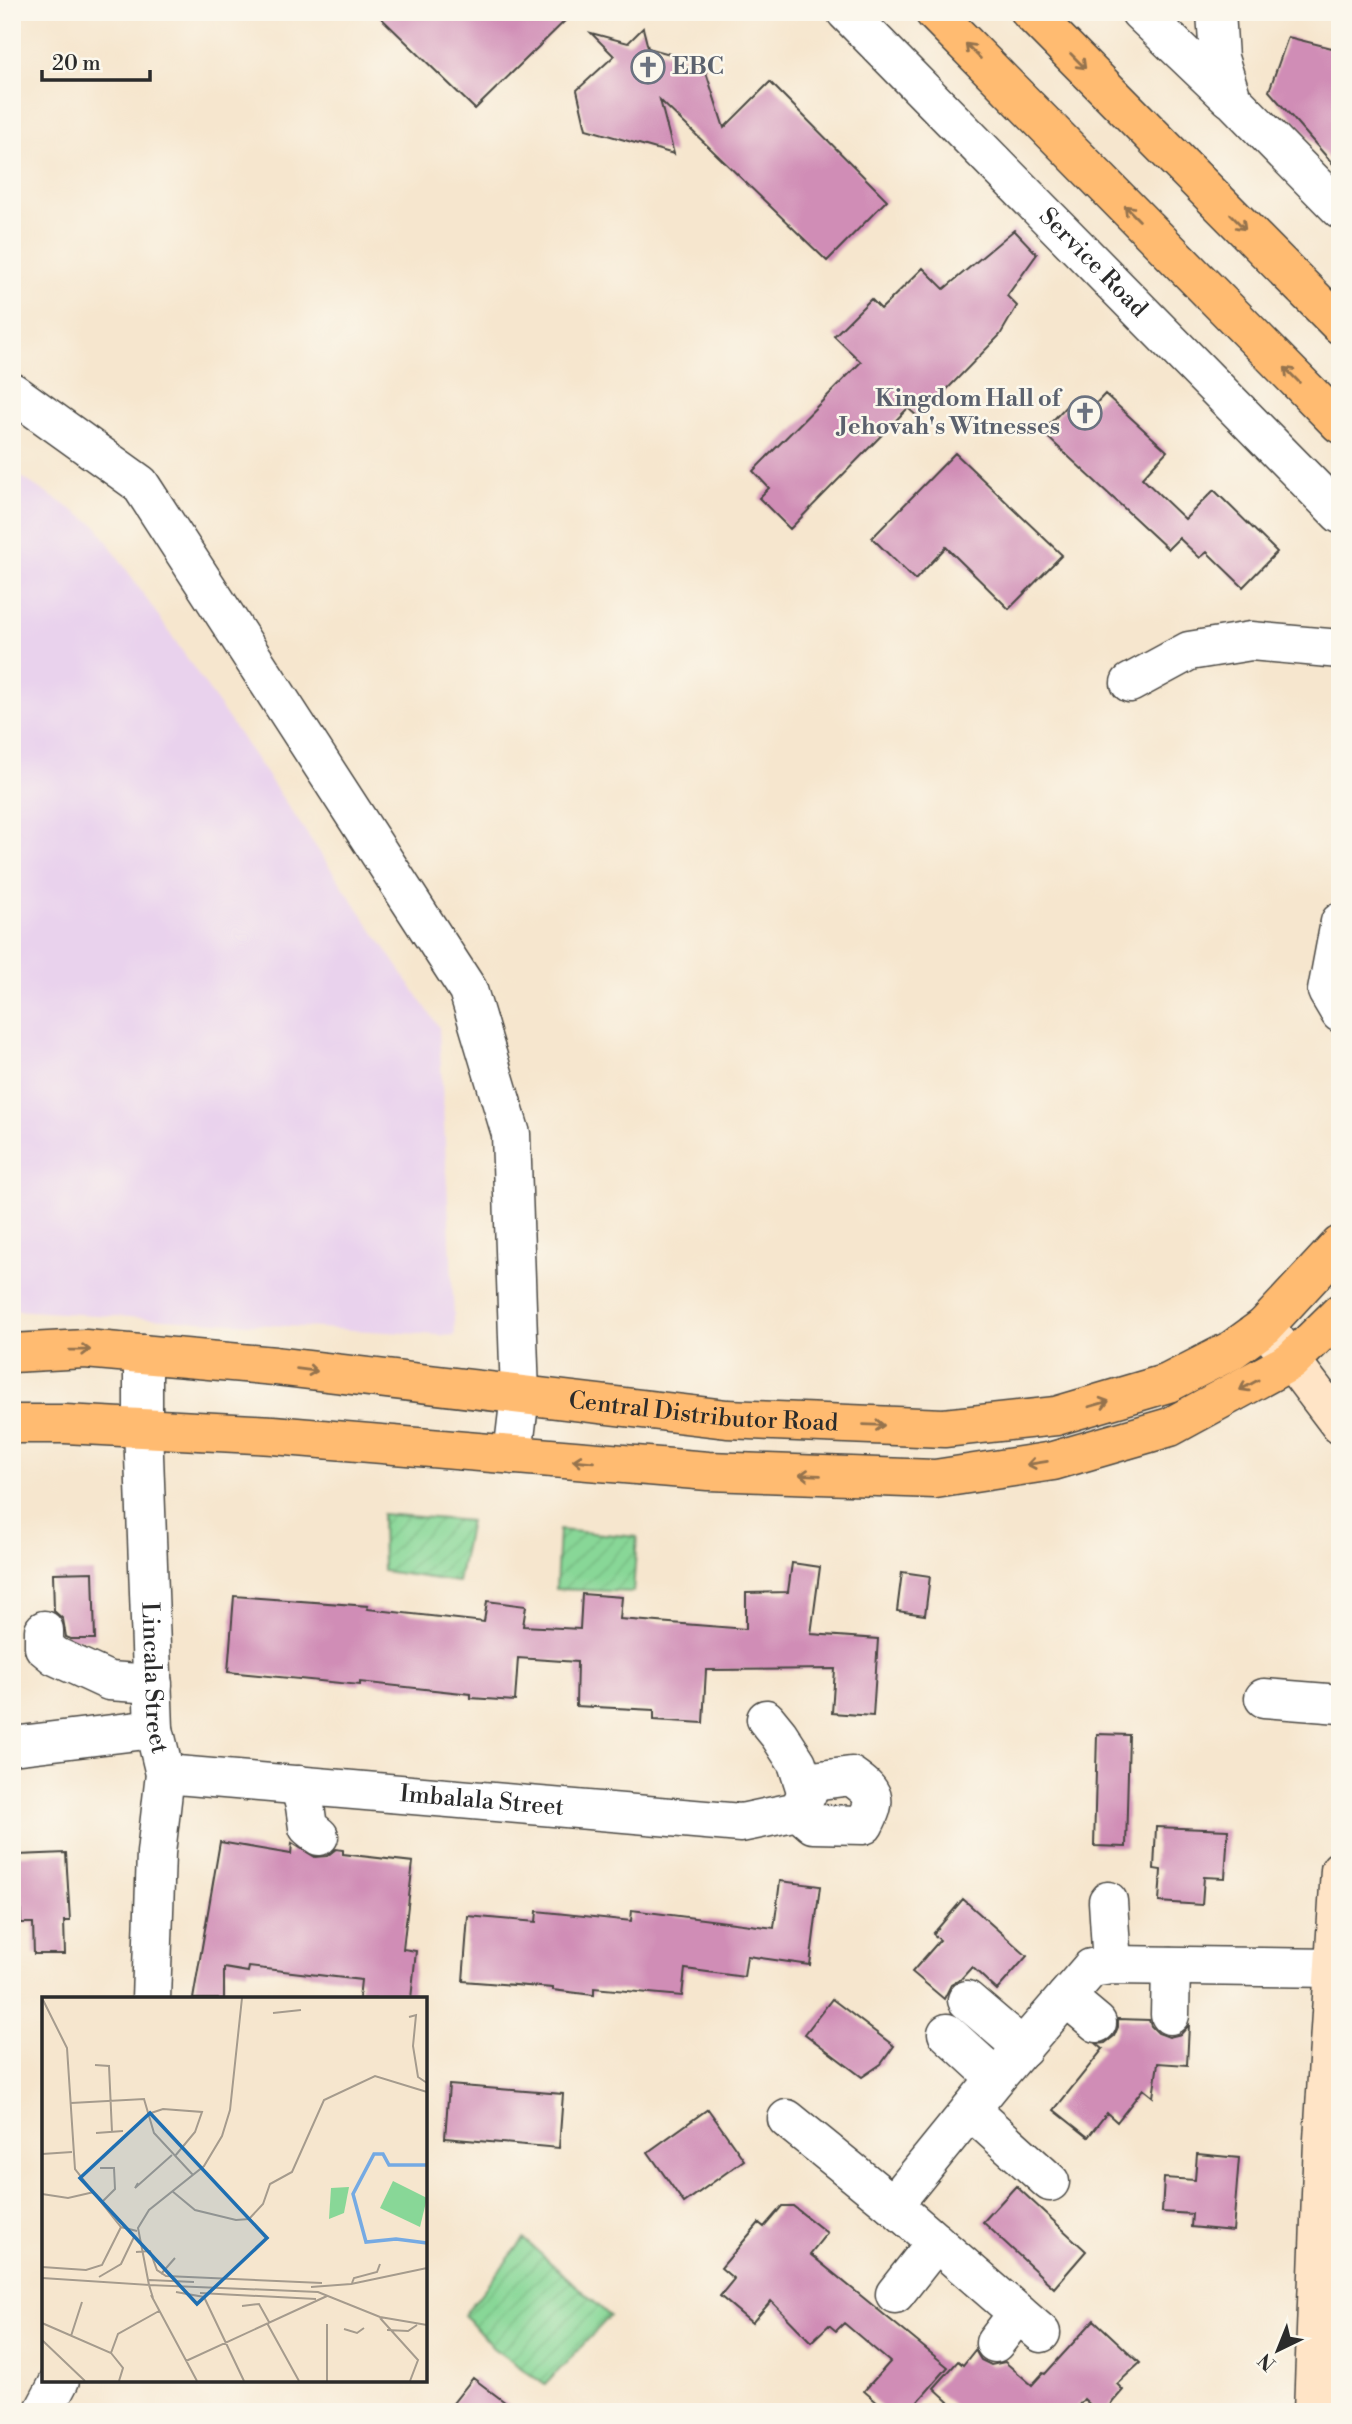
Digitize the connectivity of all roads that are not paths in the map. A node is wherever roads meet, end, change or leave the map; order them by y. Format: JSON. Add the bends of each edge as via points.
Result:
{"nodes":[{"id":1,"x":846,"y":12,"type":"edge"},
{"id":2,"x":934,"y":12,"type":"edge"},
{"id":3,"x":1030,"y":12,"type":"edge"},
{"id":4,"x":1140,"y":12,"type":"edge"},
{"id":5,"x":1216,"y":12,"type":"edge"},
{"id":6,"x":1232,"y":99,"type":"junction"},
{"id":7,"x":1340,"y":209,"type":"edge"},
{"id":8,"x":1340,"y":325,"type":"edge"},
{"id":9,"x":12,"y":392,"type":"edge"},
{"id":10,"x":1340,"y":424,"type":"edge"},
{"id":11,"x":1340,"y":514,"type":"edge"},
{"id":12,"x":1340,"y":649,"type":"edge"},
{"id":13,"x":1130,"y":683,"type":"dead end"},
{"id":14,"x":1340,"y":922,"type":"edge"},
{"id":15,"x":1340,"y":1013,"type":"edge"},
{"id":16,"x":1340,"y":1245,"type":"edge"},
{"id":17,"x":1340,"y":1313,"type":"edge"},
{"id":18,"x":1265,"y":1325,"type":"junction"},
{"id":19,"x":12,"y":1353,"type":"edge"},
{"id":20,"x":143,"y":1354,"type":"junction"},
{"id":21,"x":1292,"y":1361,"type":"junction"},
{"id":22,"x":520,"y":1395,"type":"junction"},
{"id":23,"x":12,"y":1424,"type":"edge"},
{"id":24,"x":1340,"y":1425,"type":"edge"},
{"id":25,"x":143,"y":1428,"type":"junction"},
{"id":26,"x":513,"y":1455,"type":"junction"},
{"id":27,"x":44,"y":1630,"type":"dead end"},
{"id":28,"x":153,"y":1684,"type":"junction"},
{"id":29,"x":1264,"y":1698,"type":"dead end"},
{"id":30,"x":1340,"y":1704,"type":"edge"},
{"id":31,"x":766,"y":1719,"type":"dead end"},
{"id":32,"x":154,"y":1729,"type":"junction"},
{"id":33,"x":12,"y":1746,"type":"edge"},
{"id":34,"x":165,"y":1774,"type":"junction"},
{"id":35,"x":299,"y":1785,"type":"junction"},
{"id":36,"x":319,"y":1836,"type":"dead end"},
{"id":37,"x":1340,"y":1870,"type":"edge"},
{"id":38,"x":1108,"y":1901,"type":"dead end"},
{"id":39,"x":1112,"y":1965,"type":"junction"},
{"id":40,"x":1171,"y":1966,"type":"junction"},
{"id":41,"x":1334,"y":1968,"type":"junction"},
{"id":42,"x":151,"y":1997,"type":"edge"},
{"id":43,"x":1066,"y":1997,"type":"junction"},
{"id":44,"x":967,"y":2000,"type":"dead end"},
{"id":45,"x":1170,"y":2015,"type":"dead end"},
{"id":46,"x":1097,"y":2023,"type":"dead end"},
{"id":47,"x":947,"y":2033,"type":"dead end"},
{"id":48,"x":1023,"y":2048,"type":"junction"},
{"id":49,"x":996,"y":2078,"type":"junction"},
{"id":50,"x":970,"y":2110,"type":"junction"},
{"id":51,"x":787,"y":2119,"type":"dead end"},
{"id":52,"x":1331,"y":2142,"type":"edge"},
{"id":53,"x":1050,"y":2182,"type":"dead end"},
{"id":54,"x":893,"y":2204,"type":"junction"},
{"id":55,"x":936,"y":2242,"type":"junction"},
{"id":56,"x":895,"y":2294,"type":"dead end"},
{"id":57,"x":995,"y":2343,"type":"dead end"},
{"id":58,"x":59,"y":2382,"type":"edge"},
{"id":59,"x":43,"y":2412,"type":"edge"},
{"id":60,"x":1313,"y":2412,"type":"edge"}],
"edges":[{"from":1,"to":11,"type":"street","name":"Service Road"},
{"from":10,"to":2,"type":"main road","one_way":true},
{"from":3,"to":8,"type":"main road","one_way":true},
{"from":4,"to":6,"type":"street"},
{"from":5,"to":6,"type":"street","via":[[1219,58]]},
{"from":6,"to":7,"type":"street"},
{"from":9,"to":22,"type":"street","via":[[140,484],[468,990],[511,1134]]},
{"from":12,"to":13,"type":"street","via":[[1251,641],[1189,651]]},
{"from":14,"to":15,"type":"street","via":[[1327,991]]},
{"from":16,"to":18,"type":"main road","name":"Central Distributor Road"},
{"from":17,"to":21,"type":"main road"},
{"from":18,"to":21,"type":"main road"},
{"from":22,"to":18,"type":"main road","name":"Central Distributor Road","one_way":true,"via":[[727,1419],[944,1428],[1056,1416],[1168,1384],[1231,1350]]},
{"from":19,"to":20,"type":"main road","name":"Central Distributor Road","one_way":true,"via":[[85,1349]]},
{"from":20,"to":22,"type":"main road","name":"Central Distributor Road","one_way":true},
{"from":20,"to":25,"type":"street","name":"Lincala Street"},
{"from":21,"to":24,"type":"main road"},
{"from":21,"to":26,"type":"main road","one_way":true,"via":[[1170,1427],[1053,1461],[934,1479],[708,1471]]},
{"from":22,"to":26,"type":"street"},
{"from":23,"to":25,"type":"main road"},
{"from":25,"to":26,"type":"main road"},
{"from":25,"to":28,"type":"street","name":"Lincala Street"},
{"from":27,"to":28,"type":"street","via":[[44,1647],[76,1667],[109,1681]]},
{"from":28,"to":32,"type":"street","name":"Lincala Street"},
{"from":29,"to":30,"type":"street"},
{"from":31,"to":35,"type":"street","name":"Imbalala Street","via":[[797,1763],[802,1803],[741,1822]]},
{"from":32,"to":33,"type":"street"},
{"from":32,"to":34,"type":"street","name":"Lincala Street"},
{"from":34,"to":35,"type":"street","name":"Imbalala Street"},
{"from":34,"to":42,"type":"street","name":"Lincala Street","via":[[156,1853]]},
{"from":35,"to":36,"type":"street","via":[[308,1827]]},
{"from":37,"to":41,"type":"main road"},
{"from":38,"to":39,"type":"street"},
{"from":39,"to":40,"type":"street"},
{"from":39,"to":43,"type":"street","via":[[1091,1968]]},
{"from":40,"to":41,"type":"street"},
{"from":40,"to":45,"type":"street"},
{"from":41,"to":52,"type":"main road"},
{"from":43,"to":46,"type":"street"},
{"from":43,"to":48,"type":"street"},
{"from":44,"to":48,"type":"street"},
{"from":47,"to":49,"type":"street"},
{"from":48,"to":49,"type":"street"},
{"from":49,"to":50,"type":"street"},
{"from":50,"to":53,"type":"street"},
{"from":50,"to":54,"type":"street"},
{"from":51,"to":54,"type":"street"},
{"from":52,"to":60,"type":"main road"},
{"from":54,"to":55,"type":"street"},
{"from":55,"to":56,"type":"street"},
{"from":55,"to":57,"type":"street","via":[[1030,2323]]},
{"from":58,"to":59,"type":"street"}]}
